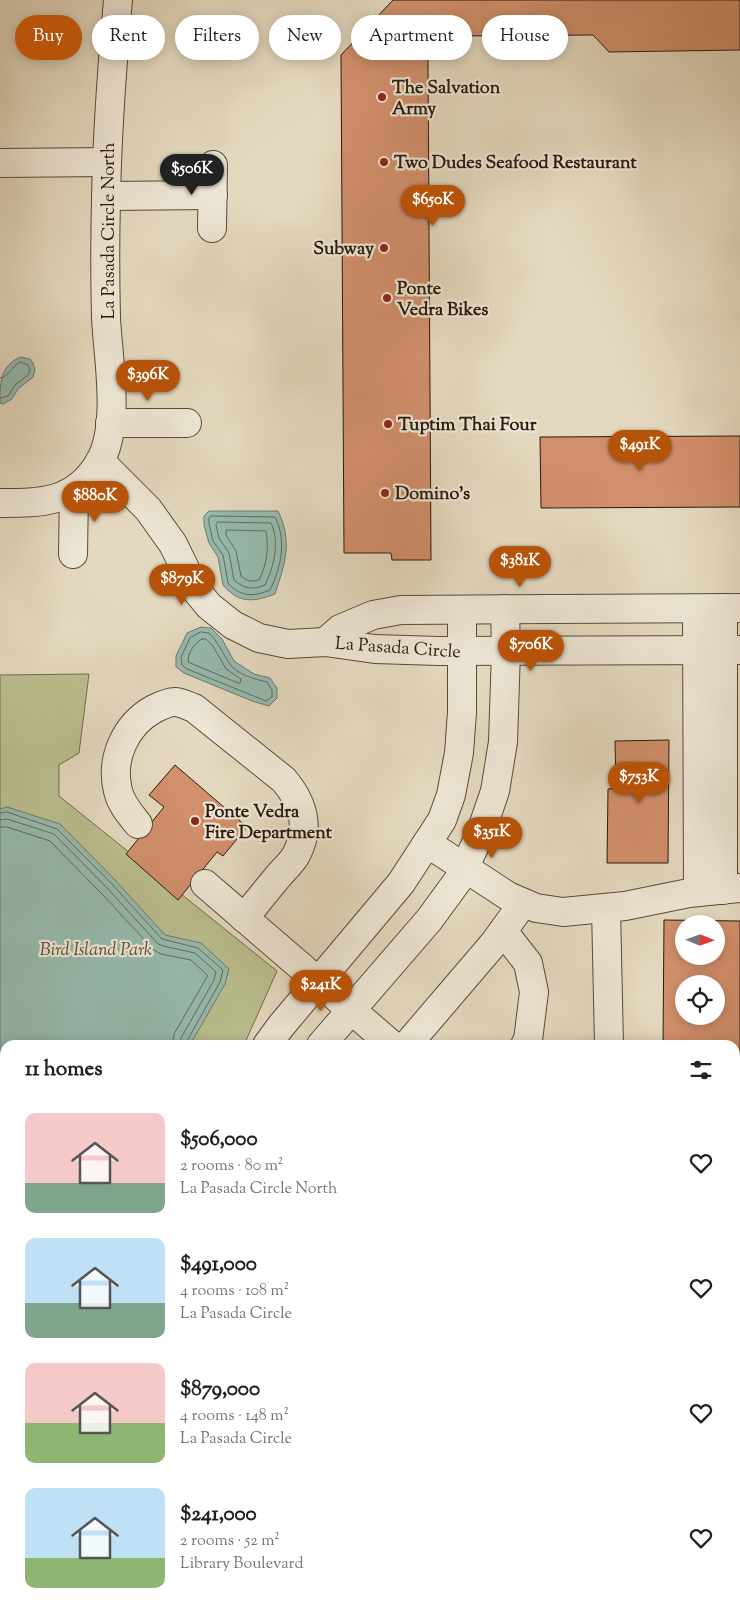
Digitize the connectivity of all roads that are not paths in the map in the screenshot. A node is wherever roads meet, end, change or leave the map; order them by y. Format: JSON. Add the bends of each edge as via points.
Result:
{"nodes":[{"id":1,"x":118,"y":0,"type":"edge"},
{"id":2,"x":107,"y":162,"type":"junction"},
{"id":3,"x":0,"y":163,"type":"edge"},
{"id":4,"x":213,"y":165,"type":"dead end"},
{"id":5,"x":213,"y":195,"type":"junction"},
{"id":6,"x":106,"y":196,"type":"junction"},
{"id":7,"x":212,"y":228,"type":"dead end"},
{"id":8,"x":110,"y":423,"type":"junction"},
{"id":9,"x":186,"y":423,"type":"dead end"},
{"id":10,"x":100,"y":461,"type":"junction"},
{"id":11,"x":74,"y":491,"type":"junction"},
{"id":12,"x":0,"y":503,"type":"edge"},
{"id":13,"x":73,"y":554,"type":"dead end"},
{"id":14,"x":505,"y":609,"type":"junction"},
{"id":15,"x":720,"y":609,"type":"edge"},
{"id":16,"x":462,"y":610,"type":"junction"},
{"id":17,"x":325,"y":642,"type":"junction"},
{"id":18,"x":720,"y":650,"type":"edge"},
{"id":19,"x":461,"y":651,"type":"junction"},
{"id":20,"x":506,"y":651,"type":"junction"},
{"id":21,"x":138,"y":824,"type":"dead end"},
{"id":22,"x":427,"y":843,"type":"junction"},
{"id":23,"x":464,"y":868,"type":"junction"},
{"id":24,"x":205,"y":884,"type":"dead end"},
{"id":25,"x":720,"y":890,"type":"edge"},
{"id":26,"x":523,"y":903,"type":"junction"},
{"id":27,"x":606,"y":908,"type":"junction"},
{"id":28,"x":244,"y":918,"type":"junction"},
{"id":29,"x":503,"y":931,"type":"junction"},
{"id":30,"x":318,"y":982,"type":"junction"},
{"id":31,"x":351,"y":1010,"type":"junction"},
{"id":32,"x":271,"y":1040,"type":"edge"},
{"id":33,"x":325,"y":1040,"type":"edge"},
{"id":34,"x":386,"y":1040,"type":"edge"},
{"id":35,"x":411,"y":1040,"type":"edge"},
{"id":36,"x":528,"y":1040,"type":"edge"},
{"id":37,"x":609,"y":1040,"type":"edge"}],
"edges":[{"from":1,"to":2,"type":"street","name":"La Pasada Circle North"},
{"from":2,"to":3,"type":"street"},
{"from":2,"to":6,"type":"street","name":"La Pasada Circle North"},
{"from":4,"to":5,"type":"street"},
{"from":5,"to":6,"type":"street"},
{"from":5,"to":7,"type":"street"},
{"from":6,"to":8,"type":"street","name":"La Pasada Circle North"},
{"from":8,"to":9,"type":"street"},
{"from":8,"to":10,"type":"street","name":"La Pasada Circle North","via":[[109,439]]},
{"from":10,"to":11,"type":"street","name":"La Pasada Circle North"},
{"from":10,"to":17,"type":"street","name":"La Pasada Circle","via":[[148,508],[173,544],[195,589],[209,606],[233,625],[259,638],[288,644]]},
{"from":11,"to":12,"type":"street","via":[[33,503]]},
{"from":11,"to":13,"type":"street"},
{"from":14,"to":15,"type":"street","name":"La Pasada Circle"},
{"from":14,"to":16,"type":"street","name":"La Pasada Circle"},
{"from":14,"to":20,"type":"street"},
{"from":15,"to":18,"type":"street"},
{"from":16,"to":17,"type":"street","name":"La Pasada Circle","via":[[401,610],[373,615],[340,629]]},
{"from":16,"to":19,"type":"street"},
{"from":17,"to":19,"type":"street","name":"La Pasada Circle","via":[[375,649]]},
{"from":18,"to":20,"type":"street","name":"La Pasada Circle"},
{"from":18,"to":25,"type":"street","via":[[710,786]]},
{"from":19,"to":20,"type":"street","name":"La Pasada Circle"},
{"from":19,"to":22,"type":"street","via":[[459,753],[451,795],[442,820]]},
{"from":20,"to":23,"type":"street","via":[[503,742],[495,791],[480,835]]},
{"from":21,"to":28,"type":"street","via":[[123,805],[118,792],[115,772],[118,755],[127,733],[142,716],[163,705],[177,702],[194,708],[284,780],[295,794],[302,812],[301,842],[296,856]]},
{"from":22,"to":23,"type":"street"},
{"from":22,"to":30,"type":"street","via":[[402,883]]},
{"from":23,"to":26,"type":"street"},
{"from":23,"to":31,"type":"street","via":[[428,920]]},
{"from":24,"to":28,"type":"street"},
{"from":25,"to":27,"type":"street"},
{"from":26,"to":27,"type":"street","via":[[563,912]]},
{"from":26,"to":29,"type":"street"},
{"from":27,"to":37,"type":"street"},
{"from":28,"to":30,"type":"street"},
{"from":29,"to":35,"type":"street"},
{"from":29,"to":36,"type":"street","via":[[528,963],[534,992]]},
{"from":30,"to":31,"type":"street"},
{"from":30,"to":32,"type":"street"},
{"from":31,"to":33,"type":"street"},
{"from":31,"to":34,"type":"street"}]}
